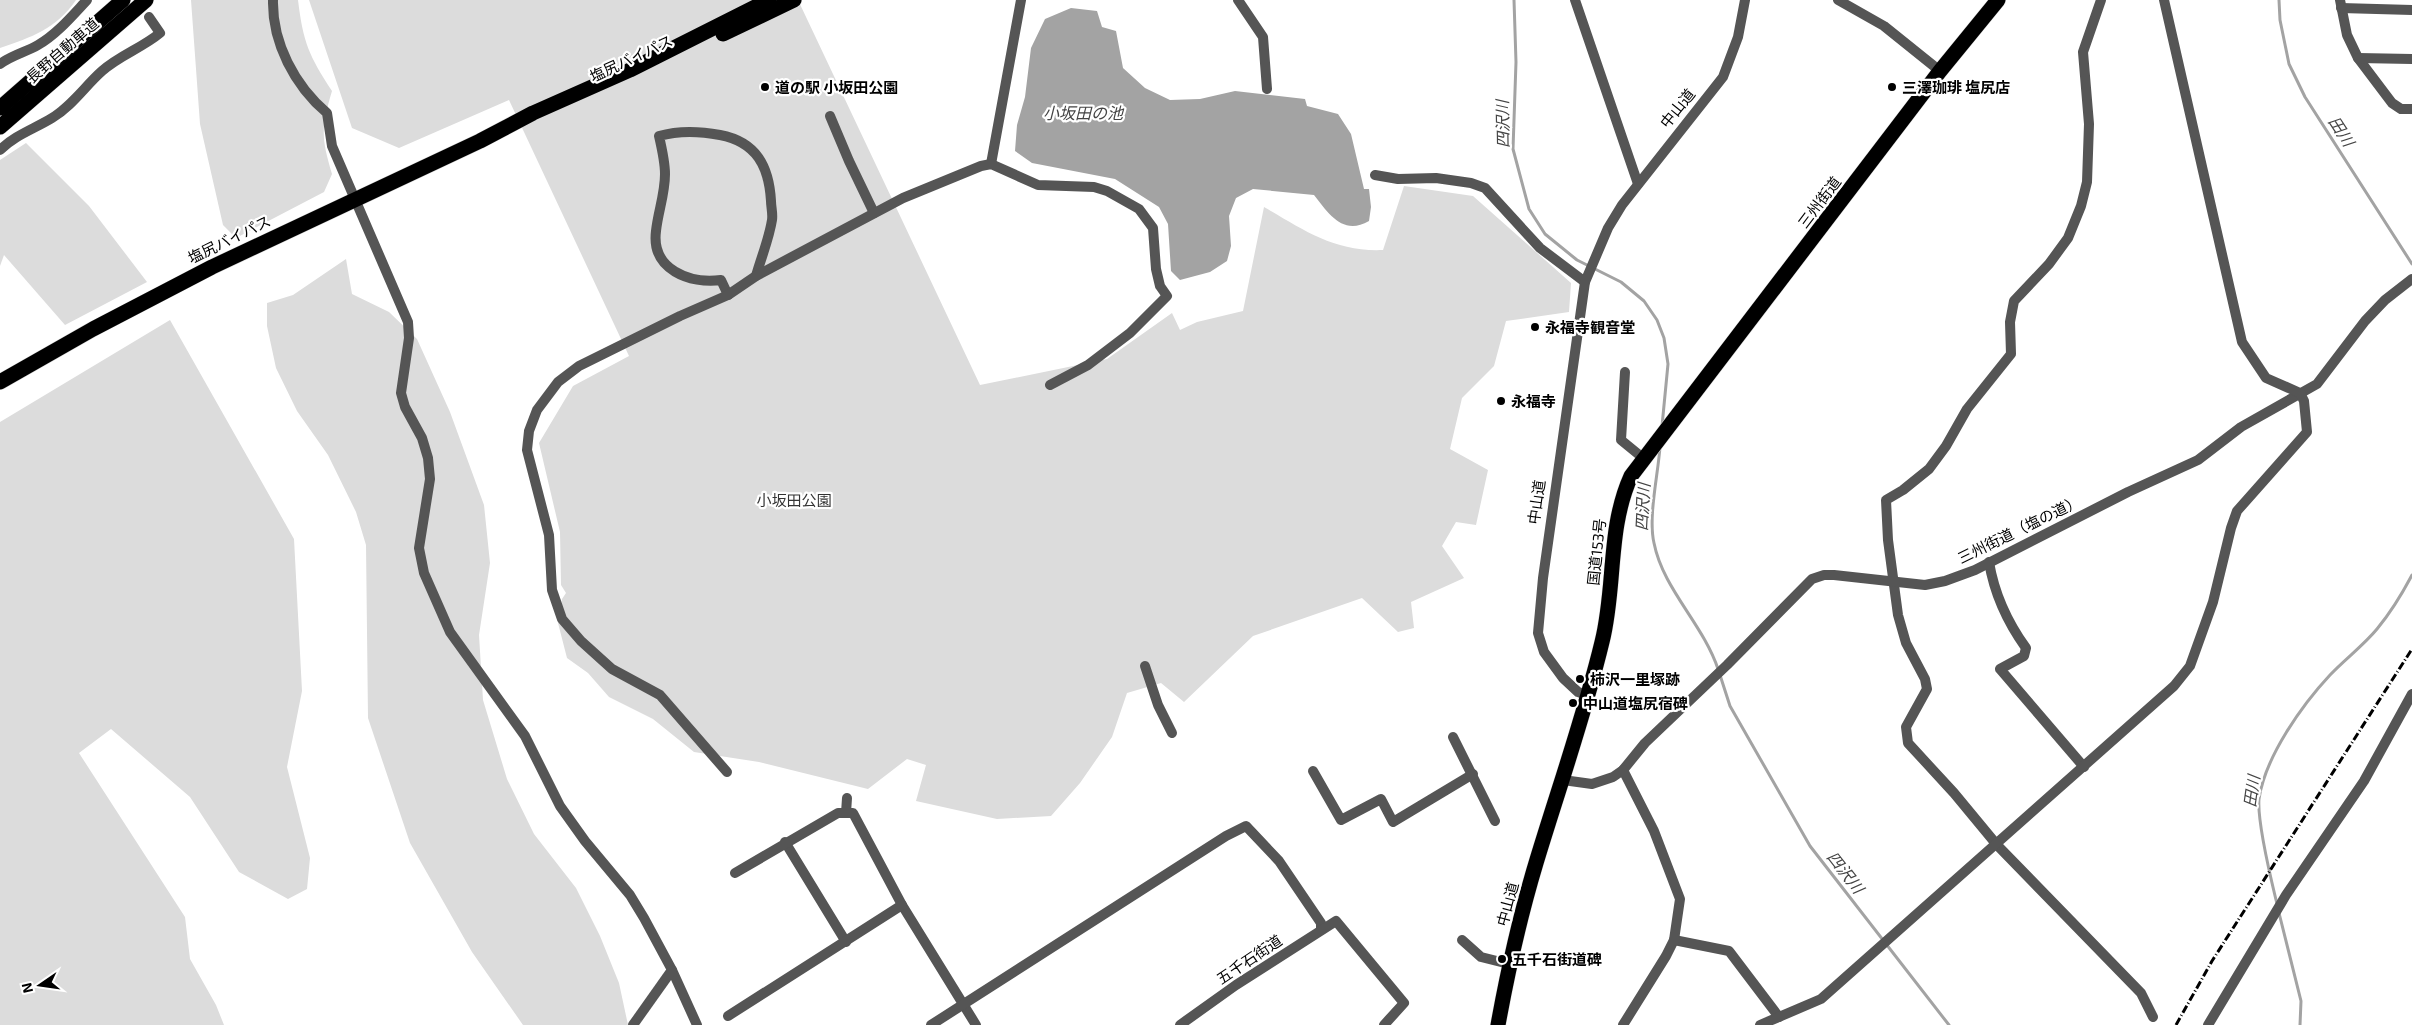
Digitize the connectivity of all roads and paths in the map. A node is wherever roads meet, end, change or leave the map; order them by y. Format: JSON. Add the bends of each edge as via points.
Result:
{"nodes":[{"id":1,"x":87,"y":0,"type":"edge"},
{"id":2,"x":123,"y":0,"type":"edge"},
{"id":3,"x":146,"y":0,"type":"edge"},
{"id":4,"x":273,"y":0,"type":"edge"},
{"id":5,"x":769,"y":0,"type":"edge"},
{"id":6,"x":794,"y":0,"type":"edge"},
{"id":7,"x":1238,"y":0,"type":"edge"},
{"id":8,"x":1575,"y":0,"type":"edge"},
{"id":9,"x":1745,"y":0,"type":"edge"},
{"id":10,"x":1838,"y":0,"type":"edge"},
{"id":11,"x":1998,"y":0,"type":"edge"},
{"id":12,"x":2101,"y":0,"type":"edge"},
{"id":13,"x":2164,"y":0,"type":"edge"},
{"id":14,"x":1023,"y":1,"type":"edge"},
{"id":15,"x":2341,"y":4,"type":"edge"},
{"id":16,"x":2412,"y":10,"type":"edge"},
{"id":17,"x":149,"y":17,"type":"dead end"},
{"id":18,"x":2358,"y":58,"type":"junction"},
{"id":19,"x":2412,"y":59,"type":"edge"},
{"id":20,"x":0,"y":64,"type":"edge"},
{"id":21,"x":1940,"y":71,"type":"junction"},
{"id":22,"x":1267,"y":89,"type":"dead end"},
{"id":23,"x":0,"y":108,"type":"edge"},
{"id":24,"x":2412,"y":110,"type":"edge"},
{"id":25,"x":830,"y":116,"type":"dead end"},
{"id":26,"x":0,"y":127,"type":"edge"},
{"id":27,"x":480,"y":141,"type":"junction"},
{"id":28,"x":0,"y":150,"type":"edge"},
{"id":29,"x":992,"y":164,"type":"junction"},
{"id":30,"x":1375,"y":175,"type":"dead end"},
{"id":31,"x":1638,"y":184,"type":"junction"},
{"id":32,"x":355,"y":198,"type":"junction"},
{"id":33,"x":874,"y":213,"type":"junction"},
{"id":34,"x":756,"y":276,"type":"junction"},
{"id":35,"x":1587,"y":278,"type":"junction"},
{"id":36,"x":2409,"y":281,"type":"edge"},
{"id":37,"x":728,"y":296,"type":"junction"},
{"id":38,"x":1625,"y":372,"type":"dead end"},
{"id":39,"x":0,"y":382,"type":"edge"},
{"id":40,"x":1050,"y":385,"type":"dead end"},
{"id":41,"x":2300,"y":393,"type":"junction"},
{"id":42,"x":1668,"y":425,"type":"joint"},
{"id":43,"x":1646,"y":453,"type":"junction"},
{"id":44,"x":1989,"y":562,"type":"junction"},
{"id":45,"x":1894,"y":582,"type":"junction"},
{"id":46,"x":1145,"y":666,"type":"dead end"},
{"id":47,"x":2412,"y":694,"type":"edge"},
{"id":48,"x":1587,"y":695,"type":"junction"},
{"id":49,"x":1172,"y":733,"type":"dead end"},
{"id":50,"x":1453,"y":737,"type":"dead end"},
{"id":51,"x":2084,"y":767,"type":"junction"},
{"id":52,"x":1623,"y":770,"type":"junction"},
{"id":53,"x":1313,"y":771,"type":"dead end"},
{"id":54,"x":727,"y":772,"type":"dead end"},
{"id":55,"x":1473,"y":774,"type":"junction"},
{"id":56,"x":1563,"y":780,"type":"junction"},
{"id":57,"x":847,"y":798,"type":"dead end"},
{"id":58,"x":846,"y":813,"type":"junction"},
{"id":59,"x":1495,"y":821,"type":"dead end"},
{"id":60,"x":785,"y":842,"type":"junction"},
{"id":61,"x":1997,"y":845,"type":"junction"},
{"id":62,"x":735,"y":873,"type":"dead end"},
{"id":63,"x":902,"y":905,"type":"junction"},
{"id":64,"x":1320,"y":930,"type":"junction"},
{"id":65,"x":1462,"y":940,"type":"dead end"},
{"id":66,"x":1674,"y":940,"type":"junction"},
{"id":67,"x":846,"y":942,"type":"junction"},
{"id":68,"x":1509,"y":964,"type":"junction"},
{"id":69,"x":672,"y":970,"type":"junction"},
{"id":70,"x":964,"y":1004,"type":"junction"},
{"id":71,"x":728,"y":1016,"type":"dead end"},
{"id":72,"x":1779,"y":1017,"type":"junction"},
{"id":73,"x":2153,"y":1017,"type":"dead end"},
{"id":74,"x":633,"y":1025,"type":"edge"},
{"id":75,"x":697,"y":1025,"type":"edge"},
{"id":76,"x":931,"y":1025,"type":"edge"},
{"id":77,"x":976,"y":1025,"type":"edge"},
{"id":78,"x":1180,"y":1025,"type":"edge"},
{"id":79,"x":1384,"y":1025,"type":"edge"},
{"id":80,"x":1498,"y":1025,"type":"edge"},
{"id":81,"x":1623,"y":1025,"type":"edge"},
{"id":82,"x":1760,"y":1025,"type":"edge"},
{"id":83,"x":2208,"y":1025,"type":"edge"}],
"edges":[{"from":1,"to":20,"type":"street","via":[[66,23],[38,45],[14,54]]},
{"from":2,"to":23,"type":"highway","name":"長野自動車道"},
{"from":3,"to":26,"type":"highway","name":"長野自動車道"},
{"from":4,"to":32,"type":"street","via":[[276,30],[283,52],[296,78],[327,113],[332,146]]},
{"from":5,"to":27,"type":"highway","name":"塩尻バイパス"},
{"from":6,"to":27,"type":"highway","name":"塩尻バイパス","via":[[526,127]]},
{"from":7,"to":22,"type":"street","via":[[1263,37]]},
{"from":8,"to":31,"type":"street"},
{"from":9,"to":31,"type":"street","name":"中山道","via":[[1736,44],[1723,77]]},
{"from":10,"to":21,"type":"street","via":[[1884,26]]},
{"from":11,"to":21,"type":"highway","name":"三州街道"},
{"from":12,"to":45,"type":"street","via":[[2083,52],[2089,124],[2087,182],[2082,206],[2068,238],[2014,301],[2010,354],[1967,409],[1929,469],[1886,500]]},
{"from":13,"to":41,"type":"street","via":[[2242,342],[2266,378]]},
{"from":14,"to":29,"type":"street"},
{"from":15,"to":16,"type":"street"},
{"from":15,"to":18,"type":"street","via":[[2347,35]]},
{"from":17,"to":28,"type":"street","via":[[160,33],[149,43],[116,60],[53,118],[22,133]]},
{"from":18,"to":19,"type":"street"},
{"from":18,"to":24,"type":"street","via":[[2392,103],[2401,109]]},
{"from":21,"to":42,"type":"highway","name":"三州街道"},
{"from":25,"to":33,"type":"street"},
{"from":27,"to":32,"type":"highway","name":"塩尻バイパス"},
{"from":29,"to":33,"type":"street","via":[[961,173]]},
{"from":29,"to":40,"type":"street","via":[[1038,185],[1080,185],[1107,191],[1139,209],[1153,228],[1156,269],[1160,286],[1167,296],[1130,333],[1088,365]]},
{"from":30,"to":35,"type":"street","via":[[1471,182],[1485,188],[1540,248]]},
{"from":31,"to":35,"type":"street","name":"中山道","via":[[1608,228]]},
{"from":32,"to":39,"type":"highway","name":"塩尻バイパス","via":[[139,304]]},
{"from":32,"to":69,"type":"street","via":[[408,322],[409,338],[401,393],[422,438],[430,479],[419,548],[424,573],[450,632],[525,736],[560,806],[630,895]]},
{"from":33,"to":34,"type":"street"},
{"from":34,"to":37,"type":"street"},
{"from":34,"to":37,"type":"street","via":[[772,220],[766,168],[753,150],[734,138],[674,131],[659,136],[665,173],[655,234],[658,253],[670,269],[689,280],[721,280]]},
{"from":35,"to":48,"type":"street","name":"中山道","via":[[1543,578],[1538,633],[1544,652],[1563,678],[1578,692]]},
{"from":36,"to":41,"type":"street","name":"三州街道（塩の道）","via":[[2365,321],[2317,384]]},
{"from":37,"to":54,"type":"street","via":[[579,366],[558,382],[537,410],[527,450],[549,535],[552,590],[562,619],[612,670],[660,696]]},
{"from":38,"to":43,"type":"street","via":[[1621,440]]},
{"from":41,"to":44,"type":"street","name":"三州街道（塩の道）","via":[[2241,427],[2198,460]]},
{"from":41,"to":51,"type":"street","via":[[2304,401],[2307,432],[2237,511],[2213,602],[2190,666],[2174,686]]},
{"from":42,"to":43,"type":"highway","name":"国道153号"},
{"from":43,"to":48,"type":"highway","name":"国道153号","via":[[1631,476],[1619,508],[1603,640]]},
{"from":44,"to":45,"type":"street","name":"三州街道（塩の道）","via":[[1975,570],[1925,585]]},
{"from":44,"to":51,"type":"street","via":[[1992,583],[2016,635],[2026,648],[2024,656],[2000,669]]},
{"from":45,"to":52,"type":"street","name":"三州街道（塩の道）","via":[[1834,575],[1812,579],[1725,668],[1645,743]]},
{"from":45,"to":61,"type":"street","via":[[1906,643],[1927,689],[1906,727],[1908,744]]},
{"from":46,"to":49,"type":"street","via":[[1158,705]]},
{"from":47,"to":83,"type":"street","via":[[2364,781],[2272,916]]},
{"from":48,"to":56,"type":"highway","name":"中山道"},
{"from":50,"to":55,"type":"street"},
{"from":51,"to":61,"type":"street"},
{"from":52,"to":56,"type":"street","name":"三州街道（塩の道）","via":[[1592,784]]},
{"from":52,"to":66,"type":"street","via":[[1654,831],[1680,899]]},
{"from":53,"to":55,"type":"street","via":[[1342,820],[1381,799],[1393,822]]},
{"from":55,"to":59,"type":"street"},
{"from":56,"to":68,"type":"highway","name":"中山道"},
{"from":57,"to":58,"type":"street"},
{"from":58,"to":60,"type":"street","via":[[838,813]]},
{"from":58,"to":63,"type":"street","via":[[853,813]]},
{"from":60,"to":62,"type":"street"},
{"from":60,"to":67,"type":"street"},
{"from":61,"to":72,"type":"street","via":[[1821,999]]},
{"from":61,"to":73,"type":"street","via":[[2141,993]]},
{"from":63,"to":67,"type":"street"},
{"from":63,"to":70,"type":"street"},
{"from":64,"to":70,"type":"street","via":[[1320,923],[1284,868],[1246,826]]},
{"from":64,"to":78,"type":"street","name":"五千石街道"},
{"from":64,"to":79,"type":"street","name":"五千石街道","via":[[1336,921],[1404,1003]]},
{"from":65,"to":68,"type":"street","via":[[1481,957]]},
{"from":66,"to":72,"type":"street","via":[[1730,951]]},
{"from":66,"to":81,"type":"street"},
{"from":67,"to":71,"type":"street"},
{"from":68,"to":80,"type":"highway","name":"中山道"},
{"from":69,"to":74,"type":"street"},
{"from":69,"to":75,"type":"street"},
{"from":70,"to":76,"type":"street"},
{"from":70,"to":77,"type":"street"},
{"from":72,"to":82,"type":"street"}]}
